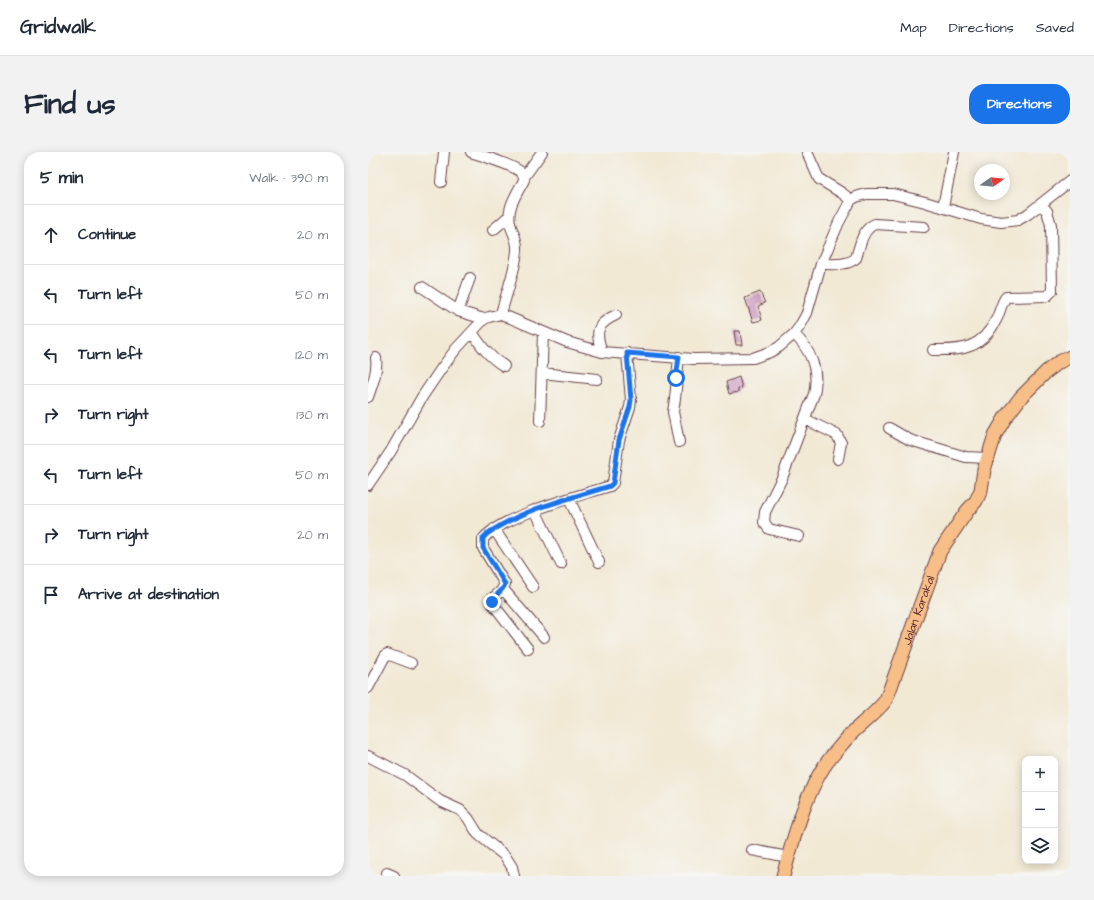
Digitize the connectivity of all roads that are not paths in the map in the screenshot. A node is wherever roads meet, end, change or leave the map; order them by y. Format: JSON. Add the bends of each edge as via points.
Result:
{"nodes":[{"id":1,"x":444,"y":152,"type":"edge"},
{"id":2,"x":471,"y":152,"type":"edge"},
{"id":3,"x":542,"y":152,"type":"edge"},
{"id":4,"x":807,"y":152,"type":"edge"},
{"id":5,"x":954,"y":152,"type":"edge"},
{"id":6,"x":524,"y":177,"type":"junction"},
{"id":7,"x":1070,"y":181,"type":"edge"},
{"id":8,"x":441,"y":182,"type":"dead end"},
{"id":9,"x":851,"y":200,"type":"junction"},
{"id":10,"x":1041,"y":205,"type":"junction"},
{"id":11,"x":943,"y":207,"type":"junction"},
{"id":12,"x":509,"y":216,"type":"junction"},
{"id":13,"x":924,"y":227,"type":"dead end"},
{"id":14,"x":493,"y":230,"type":"dead end"},
{"id":15,"x":822,"y":264,"type":"junction"},
{"id":16,"x":470,"y":278,"type":"dead end"},
{"id":17,"x":422,"y":287,"type":"dead end"},
{"id":18,"x":458,"y":311,"type":"junction"},
{"id":19,"x":501,"y":314,"type":"junction"},
{"id":20,"x":616,"y":315,"type":"dead end"},
{"id":21,"x":484,"y":319,"type":"junction"},
{"id":22,"x":472,"y":332,"type":"junction"},
{"id":23,"x":543,"y":332,"type":"junction"},
{"id":24,"x":794,"y":334,"type":"junction"},
{"id":25,"x":933,"y":350,"type":"dead end"},
{"id":26,"x":602,"y":352,"type":"junction"},
{"id":27,"x":627,"y":353,"type":"junction"},
{"id":28,"x":679,"y":357,"type":"junction"},
{"id":29,"x":1070,"y":357,"type":"edge"},
{"id":30,"x":376,"y":358,"type":"dead end"},
{"id":31,"x":504,"y":366,"type":"dead end"},
{"id":32,"x":542,"y":373,"type":"junction"},
{"id":33,"x":597,"y":379,"type":"dead end"},
{"id":34,"x":368,"y":397,"type":"edge"},
{"id":35,"x":805,"y":419,"type":"junction"},
{"id":36,"x":540,"y":421,"type":"dead end"},
{"id":37,"x":889,"y":428,"type":"dead end"},
{"id":38,"x":679,"y":442,"type":"dead end"},
{"id":39,"x":987,"y":458,"type":"junction"},
{"id":40,"x":838,"y":459,"type":"dead end"},
{"id":41,"x":368,"y":485,"type":"edge"},
{"id":42,"x":569,"y":499,"type":"junction"},
{"id":43,"x":535,"y":510,"type":"junction"},
{"id":44,"x":494,"y":529,"type":"junction"},
{"id":45,"x":799,"y":536,"type":"dead end"},
{"id":46,"x":600,"y":562,"type":"dead end"},
{"id":47,"x":561,"y":564,"type":"dead end"},
{"id":48,"x":533,"y":587,"type":"dead end"},
{"id":49,"x":503,"y":589,"type":"junction"},
{"id":50,"x":544,"y":637,"type":"dead end"},
{"id":51,"x":528,"y":649,"type":"dead end"},
{"id":52,"x":411,"y":663,"type":"dead end"},
{"id":53,"x":368,"y":688,"type":"edge"},
{"id":54,"x":368,"y":756,"type":"edge"},
{"id":55,"x":752,"y":850,"type":"dead end"},
{"id":56,"x":788,"y":857,"type":"junction"},
{"id":57,"x":514,"y":876,"type":"edge"},
{"id":58,"x":783,"y":876,"type":"edge"}],
"edges":[{"from":1,"to":8,"type":"street"},
{"from":2,"to":6,"type":"street","via":[[520,171]]},
{"from":3,"to":6,"type":"street"},
{"from":4,"to":9,"type":"street","via":[[819,179]]},
{"from":5,"to":11,"type":"street"},
{"from":6,"to":12,"type":"street"},
{"from":7,"to":10,"type":"street"},
{"from":9,"to":11,"type":"street","via":[[866,194],[893,194]]},
{"from":9,"to":15,"type":"street"},
{"from":10,"to":11,"type":"street","via":[[1018,220],[1001,222],[981,219]]},
{"from":10,"to":25,"type":"street","via":[[1051,225],[1050,294],[1006,297],[996,320],[984,338],[974,345],[953,350]]},
{"from":12,"to":14,"type":"street"},
{"from":12,"to":19,"type":"street","via":[[517,241],[517,250]]},
{"from":13,"to":15,"type":"street","via":[[875,224],[866,230],[853,261]]},
{"from":15,"to":24,"type":"street","via":[[807,313]]},
{"from":16,"to":18,"type":"street"},
{"from":17,"to":18,"type":"street"},
{"from":18,"to":21,"type":"street"},
{"from":19,"to":21,"type":"street"},
{"from":19,"to":23,"type":"street"},
{"from":20,"to":26,"type":"street","via":[[606,320],[598,329]]},
{"from":21,"to":22,"type":"street"},
{"from":22,"to":31,"type":"street","via":[[489,355]]},
{"from":22,"to":41,"type":"street","via":[[441,369]]},
{"from":23,"to":26,"type":"street"},
{"from":23,"to":32,"type":"street"},
{"from":24,"to":28,"type":"street","via":[[779,347],[753,358]]},
{"from":24,"to":35,"type":"street","via":[[807,350],[816,378],[814,394]]},
{"from":26,"to":27,"type":"street"},
{"from":27,"to":28,"type":"street"},
{"from":27,"to":42,"type":"street","via":[[631,400],[619,440],[613,483]]},
{"from":28,"to":38,"type":"street","via":[[673,412]]},
{"from":29,"to":39,"type":"main road","name":"Jalan Karakal","via":[[1050,369],[1021,397],[995,435]]},
{"from":30,"to":34,"type":"street"},
{"from":32,"to":33,"type":"street"},
{"from":32,"to":36,"type":"street"},
{"from":35,"to":40,"type":"street","via":[[837,435],[840,443]]},
{"from":35,"to":45,"type":"street","via":[[782,478],[765,512],[764,522],[769,529]]},
{"from":37,"to":39,"type":"street","via":[[910,440],[966,457]]},
{"from":39,"to":56,"type":"main road","name":"Jalan Karakal","via":[[981,490],[976,501],[940,551],[886,700],[878,711],[853,731],[829,758],[800,819]]},
{"from":42,"to":43,"type":"street"},
{"from":42,"to":46,"type":"street"},
{"from":43,"to":44,"type":"street"},
{"from":43,"to":47,"type":"street"},
{"from":44,"to":48,"type":"street"},
{"from":44,"to":49,"type":"street","via":[[483,538],[483,548],[505,584]]},
{"from":49,"to":50,"type":"street"},
{"from":49,"to":51,"type":"street","via":[[492,599],[493,604]]},
{"from":52,"to":53,"type":"street","via":[[387,654]]},
{"from":54,"to":57,"type":"street","via":[[405,775],[440,801],[460,810],[478,834],[505,856]]},
{"from":55,"to":56,"type":"street"},
{"from":56,"to":58,"type":"main road","name":"Jalan Karakal"}]}
